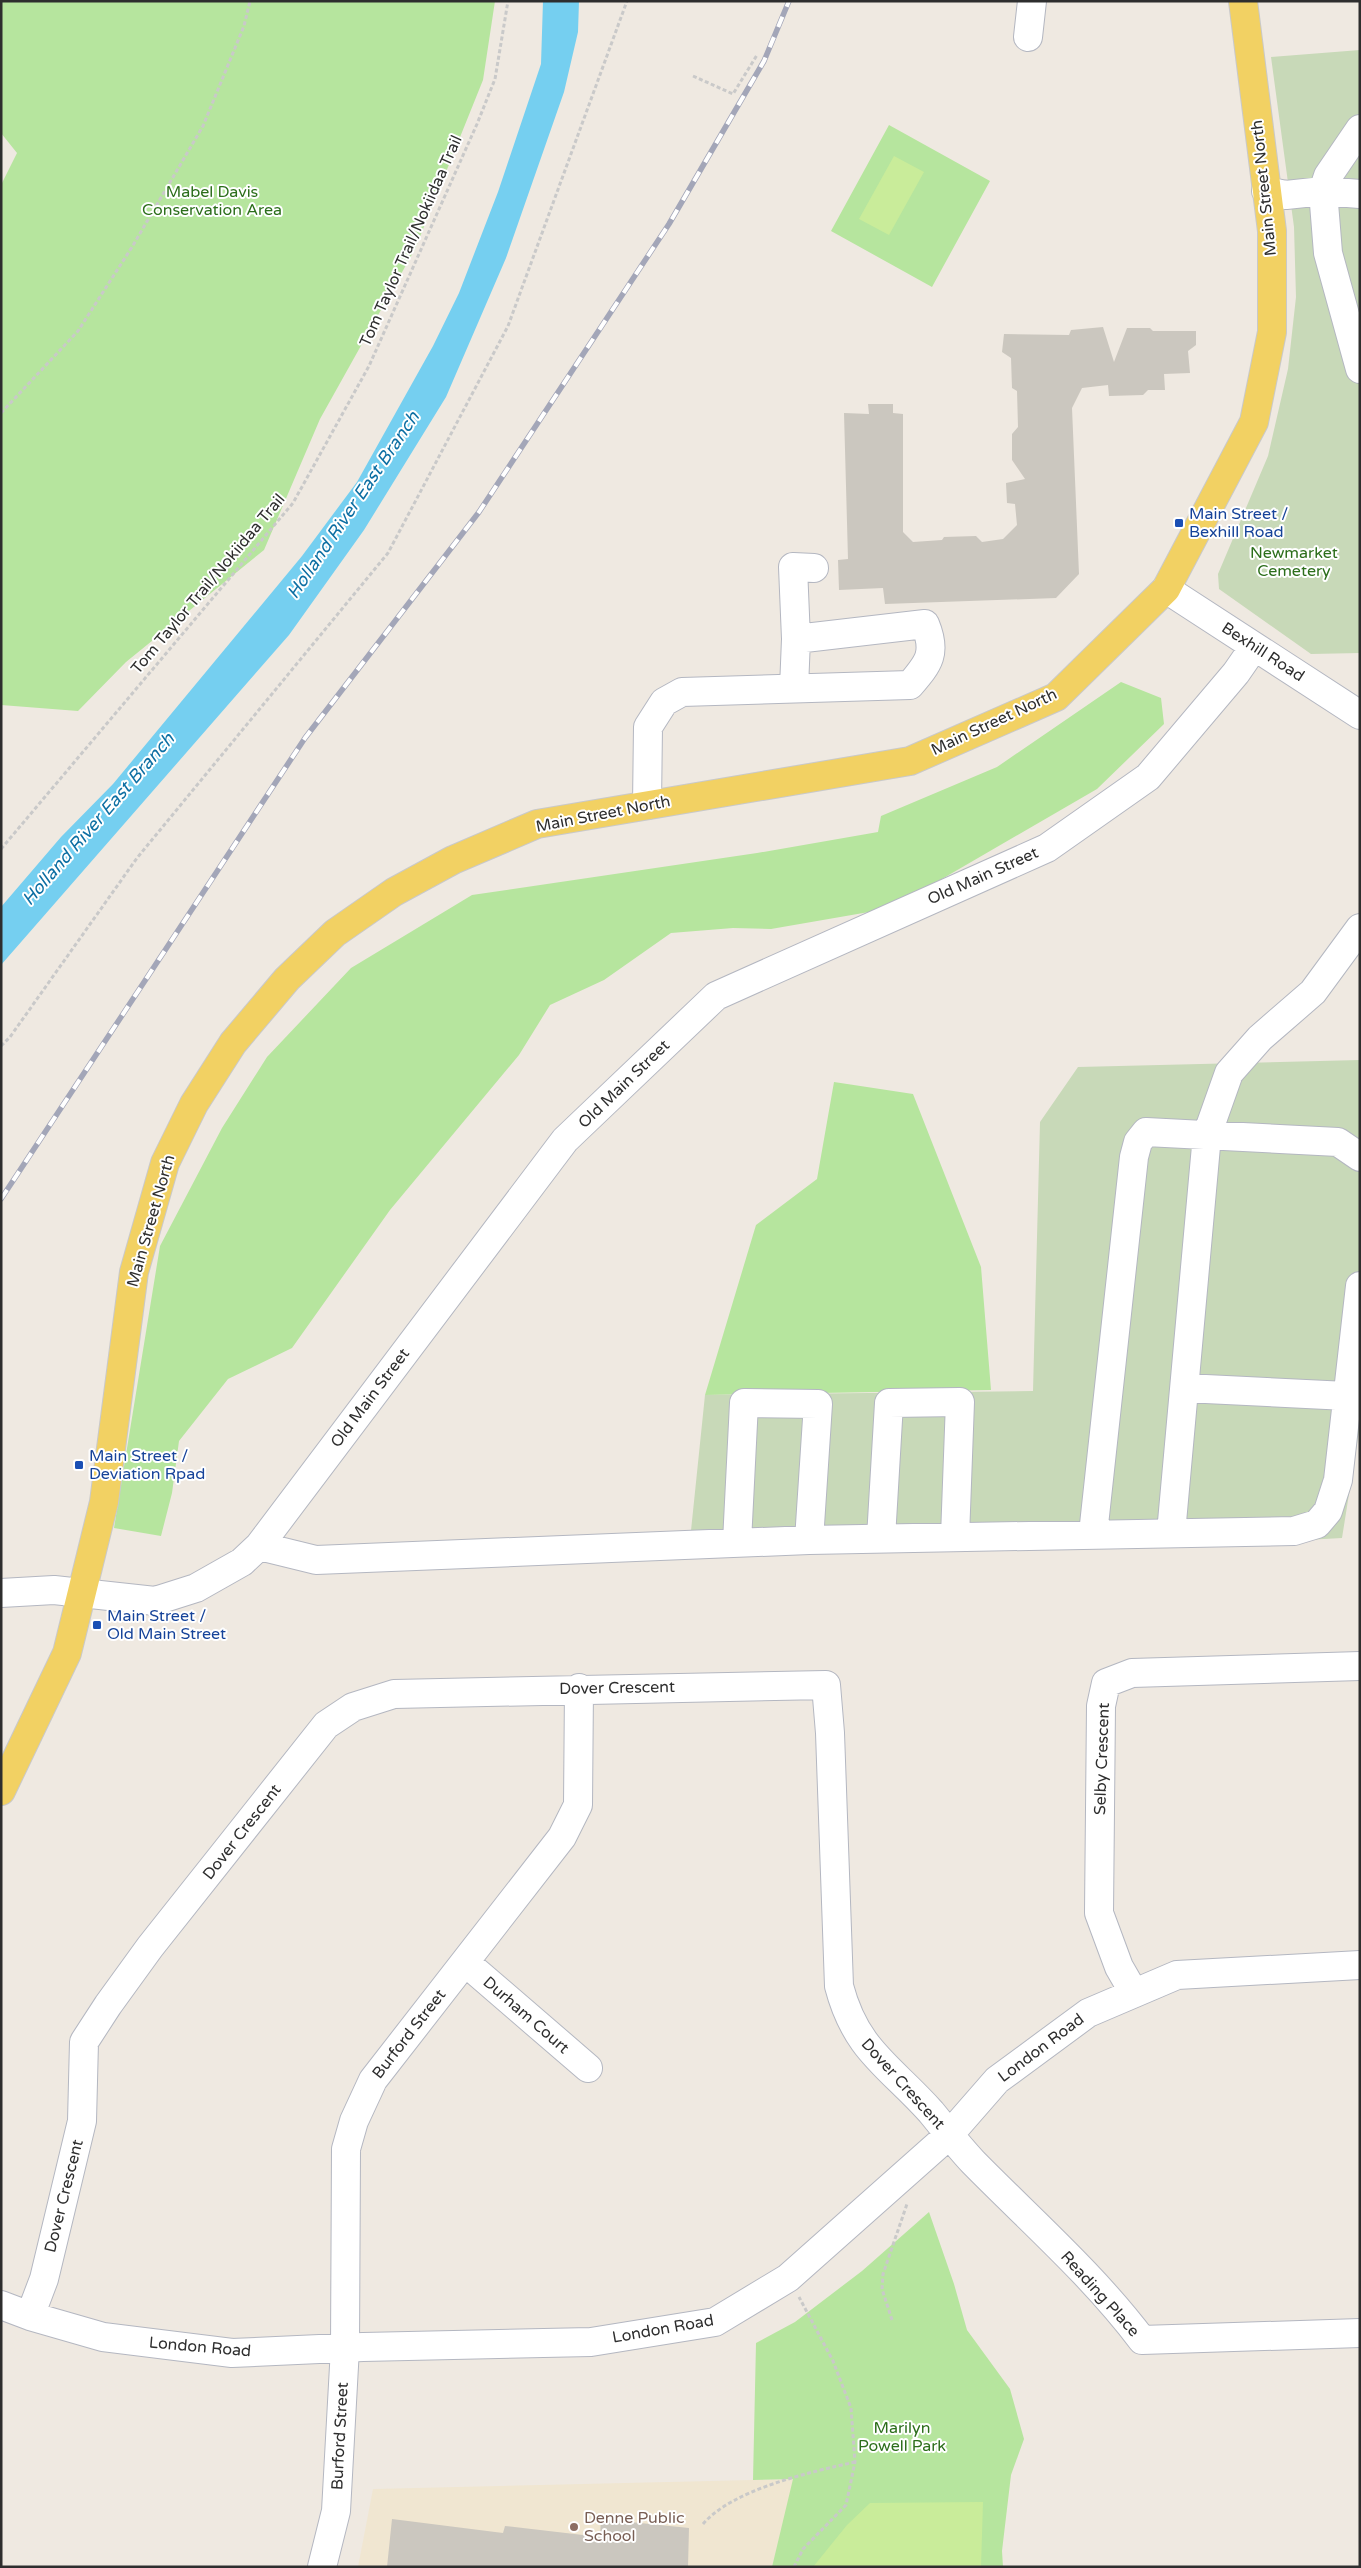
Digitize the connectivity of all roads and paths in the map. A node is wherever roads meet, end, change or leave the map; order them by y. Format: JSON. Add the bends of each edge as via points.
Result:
{"nodes":[{"id":1,"x":250,"y":1,"type":"edge"},
{"id":2,"x":508,"y":1,"type":"edge"},
{"id":3,"x":627,"y":1,"type":"edge"},
{"id":4,"x":1032,"y":1,"type":"edge"},
{"id":5,"x":1243,"y":1,"type":"edge"},
{"id":6,"x":1028,"y":37,"type":"dead end"},
{"id":7,"x":757,"y":55,"type":"dead end"},
{"id":8,"x":693,"y":76,"type":"dead end"},
{"id":9,"x":1360,"y":129,"type":"edge"},
{"id":10,"x":1323,"y":191,"type":"junction"},
{"id":11,"x":1266,"y":192,"type":"junction"},
{"id":12,"x":1360,"y":194,"type":"edge"},
{"id":13,"x":1360,"y":369,"type":"edge"},
{"id":14,"x":1,"y":413,"type":"edge"},
{"id":15,"x":814,"y":568,"type":"dead end"},
{"id":16,"x":1166,"y":589,"type":"junction"},
{"id":17,"x":796,"y":639,"type":"junction"},
{"id":18,"x":1254,"y":646,"type":"junction"},
{"id":19,"x":794,"y":688,"type":"junction"},
{"id":20,"x":1360,"y":715,"type":"edge"},
{"id":21,"x":647,"y":805,"type":"junction"},
{"id":22,"x":1,"y":849,"type":"edge"},
{"id":23,"x":1360,"y":928,"type":"edge"},
{"id":24,"x":1,"y":1046,"type":"edge"},
{"id":25,"x":1207,"y":1135,"type":"junction"},
{"id":26,"x":1360,"y":1157,"type":"edge"},
{"id":27,"x":1360,"y":1286,"type":"edge"},
{"id":28,"x":1185,"y":1388,"type":"junction"},
{"id":29,"x":1347,"y":1396,"type":"junction"},
{"id":30,"x":1171,"y":1533,"type":"junction"},
{"id":31,"x":1093,"y":1534,"type":"junction"},
{"id":32,"x":955,"y":1537,"type":"junction"},
{"id":33,"x":881,"y":1538,"type":"junction"},
{"id":34,"x":809,"y":1540,"type":"junction"},
{"id":35,"x":737,"y":1542,"type":"junction"},
{"id":36,"x":259,"y":1546,"type":"junction"},
{"id":37,"x":1,"y":1592,"type":"edge"},
{"id":38,"x":82,"y":1592,"type":"junction"},
{"id":39,"x":1360,"y":1666,"type":"edge"},
{"id":40,"x":579,"y":1688,"type":"junction"},
{"id":41,"x":1,"y":1791,"type":"edge"},
{"id":42,"x":465,"y":1962,"type":"junction"},
{"id":43,"x":1360,"y":1965,"type":"edge"},
{"id":44,"x":1134,"y":1993,"type":"junction"},
{"id":45,"x":588,"y":2068,"type":"dead end"},
{"id":46,"x":949,"y":2135,"type":"junction"},
{"id":47,"x":911,"y":2194,"type":"dead end"},
{"id":48,"x":788,"y":2278,"type":"junction"},
{"id":49,"x":1,"y":2305,"type":"edge"},
{"id":50,"x":30,"y":2316,"type":"junction"},
{"id":51,"x":892,"y":2320,"type":"dead end"},
{"id":52,"x":1360,"y":2333,"type":"edge"},
{"id":53,"x":345,"y":2348,"type":"junction"},
{"id":54,"x":855,"y":2462,"type":"junction"},
{"id":55,"x":703,"y":2524,"type":"dead end"},
{"id":56,"x":322,"y":2567,"type":"edge"},
{"id":57,"x":794,"y":2567,"type":"edge"}],
"edges":[{"from":1,"to":14,"type":"path","via":[[244,26],[203,126],[132,247],[78,331]]},
{"from":2,"to":22,"type":"path","name":"Tom Taylor Trail/Nokiidaa Trail","via":[[495,80],[477,124],[370,366],[293,503]]},
{"from":3,"to":24,"type":"path","via":[[508,326],[388,553],[138,858]]},
{"from":4,"to":6,"type":"street"},
{"from":5,"to":11,"type":"main road","name":"Main Street North"},
{"from":7,"to":8,"type":"path","via":[[733,94]]},
{"from":9,"to":10,"type":"street","via":[[1328,176]]},
{"from":10,"to":11,"type":"street","via":[[1286,195]]},
{"from":10,"to":12,"type":"street"},
{"from":10,"to":13,"type":"street","via":[[1328,253]]},
{"from":11,"to":16,"type":"main road","name":"Main Street North","via":[[1272,230],[1272,332],[1254,422]]},
{"from":15,"to":17,"type":"street","via":[[793,567]]},
{"from":16,"to":18,"type":"street","name":"Bexhill Road"},
{"from":16,"to":21,"type":"main road","name":"Main Street North","via":[[1056,697],[910,760]]},
{"from":17,"to":19,"type":"street"},
{"from":17,"to":19,"type":"street","via":[[925,624],[930,638],[928,664],[910,685]]},
{"from":18,"to":20,"type":"street","name":"Bexhill Road"},
{"from":18,"to":36,"type":"street","name":"Old Main Street","via":[[1236,673],[1148,777],[1047,848],[716,996],[565,1140]]},
{"from":19,"to":21,"type":"street","via":[[682,692],[664,702],[648,727]]},
{"from":21,"to":38,"type":"main road","name":"Main Street North","via":[[537,824],[453,860],[394,892],[335,933],[287,979],[233,1043],[194,1104],[165,1163],[134,1272],[104,1502]]},
{"from":23,"to":25,"type":"street","via":[[1313,992],[1260,1038],[1229,1073]]},
{"from":25,"to":26,"type":"street","via":[[1338,1142]]},
{"from":25,"to":28,"type":"street"},
{"from":25,"to":31,"type":"street","via":[[1146,1132],[1138,1142]]},
{"from":27,"to":29,"type":"street"},
{"from":28,"to":29,"type":"street"},
{"from":28,"to":30,"type":"street"},
{"from":29,"to":30,"type":"street","via":[[1338,1480],[1328,1511],[1317,1524],[1294,1530]]},
{"from":30,"to":31,"type":"street"},
{"from":31,"to":32,"type":"street"},
{"from":32,"to":33,"type":"street"},
{"from":32,"to":33,"type":"street","via":[[960,1402],[888,1403]]},
{"from":33,"to":34,"type":"street"},
{"from":34,"to":35,"type":"street"},
{"from":34,"to":35,"type":"street","via":[[818,1404],[744,1403]]},
{"from":35,"to":36,"type":"street","via":[[316,1560]]},
{"from":36,"to":38,"type":"street","name":"Old Main Street","via":[[242,1562],[196,1588],[155,1601]]},
{"from":37,"to":38,"type":"street","name":"Old Main Street"},
{"from":38,"to":41,"type":"main road","name":"Main Street North","via":[[67,1653]]},
{"from":39,"to":44,"type":"street","name":"Selby Crescent","via":[[1132,1673],[1106,1682],[1102,1706],[1099,1913],[1119,1967]]},
{"from":40,"to":42,"type":"street","name":"Burford Street","via":[[578,1805],[562,1837]]},
{"from":40,"to":46,"type":"street","name":"Dover Crescent","via":[[826,1685],[839,1986],[845,2008],[868,2049],[931,2112]]},
{"from":40,"to":50,"type":"street","name":"Dover Crescent","via":[[394,1694],[352,1707],[326,1725],[108,2005],[75,2040],[82,2121],[44,2279]]},
{"from":42,"to":45,"type":"street","name":"Durham Court"},
{"from":42,"to":53,"type":"street","name":"Burford Street","via":[[373,2080],[354,2121],[346,2149]]},
{"from":43,"to":44,"type":"street","name":"London Road","via":[[1178,1975]]},
{"from":44,"to":46,"type":"street","name":"London Road","via":[[1088,2013],[997,2080]]},
{"from":46,"to":48,"type":"street","name":"London Road"},
{"from":46,"to":52,"type":"street","name":"Reading Place","via":[[1118,2309],[1142,2340]]},
{"from":47,"to":51,"type":"path","via":[[883,2274],[882,2289]]},
{"from":48,"to":53,"type":"street","name":"London Road","via":[[715,2322],[591,2342]]},
{"from":48,"to":54,"type":"path","via":[[833,2361],[851,2408]]},
{"from":49,"to":50,"type":"street","name":"London Road"},
{"from":50,"to":53,"type":"street","name":"London Road","via":[[103,2337],[232,2353]]},
{"from":53,"to":56,"type":"street","name":"Burford Street","via":[[336,2511]]},
{"from":54,"to":55,"type":"path","via":[[787,2478],[714,2511]]},
{"from":54,"to":57,"type":"path","via":[[846,2505],[803,2549]]}]}
